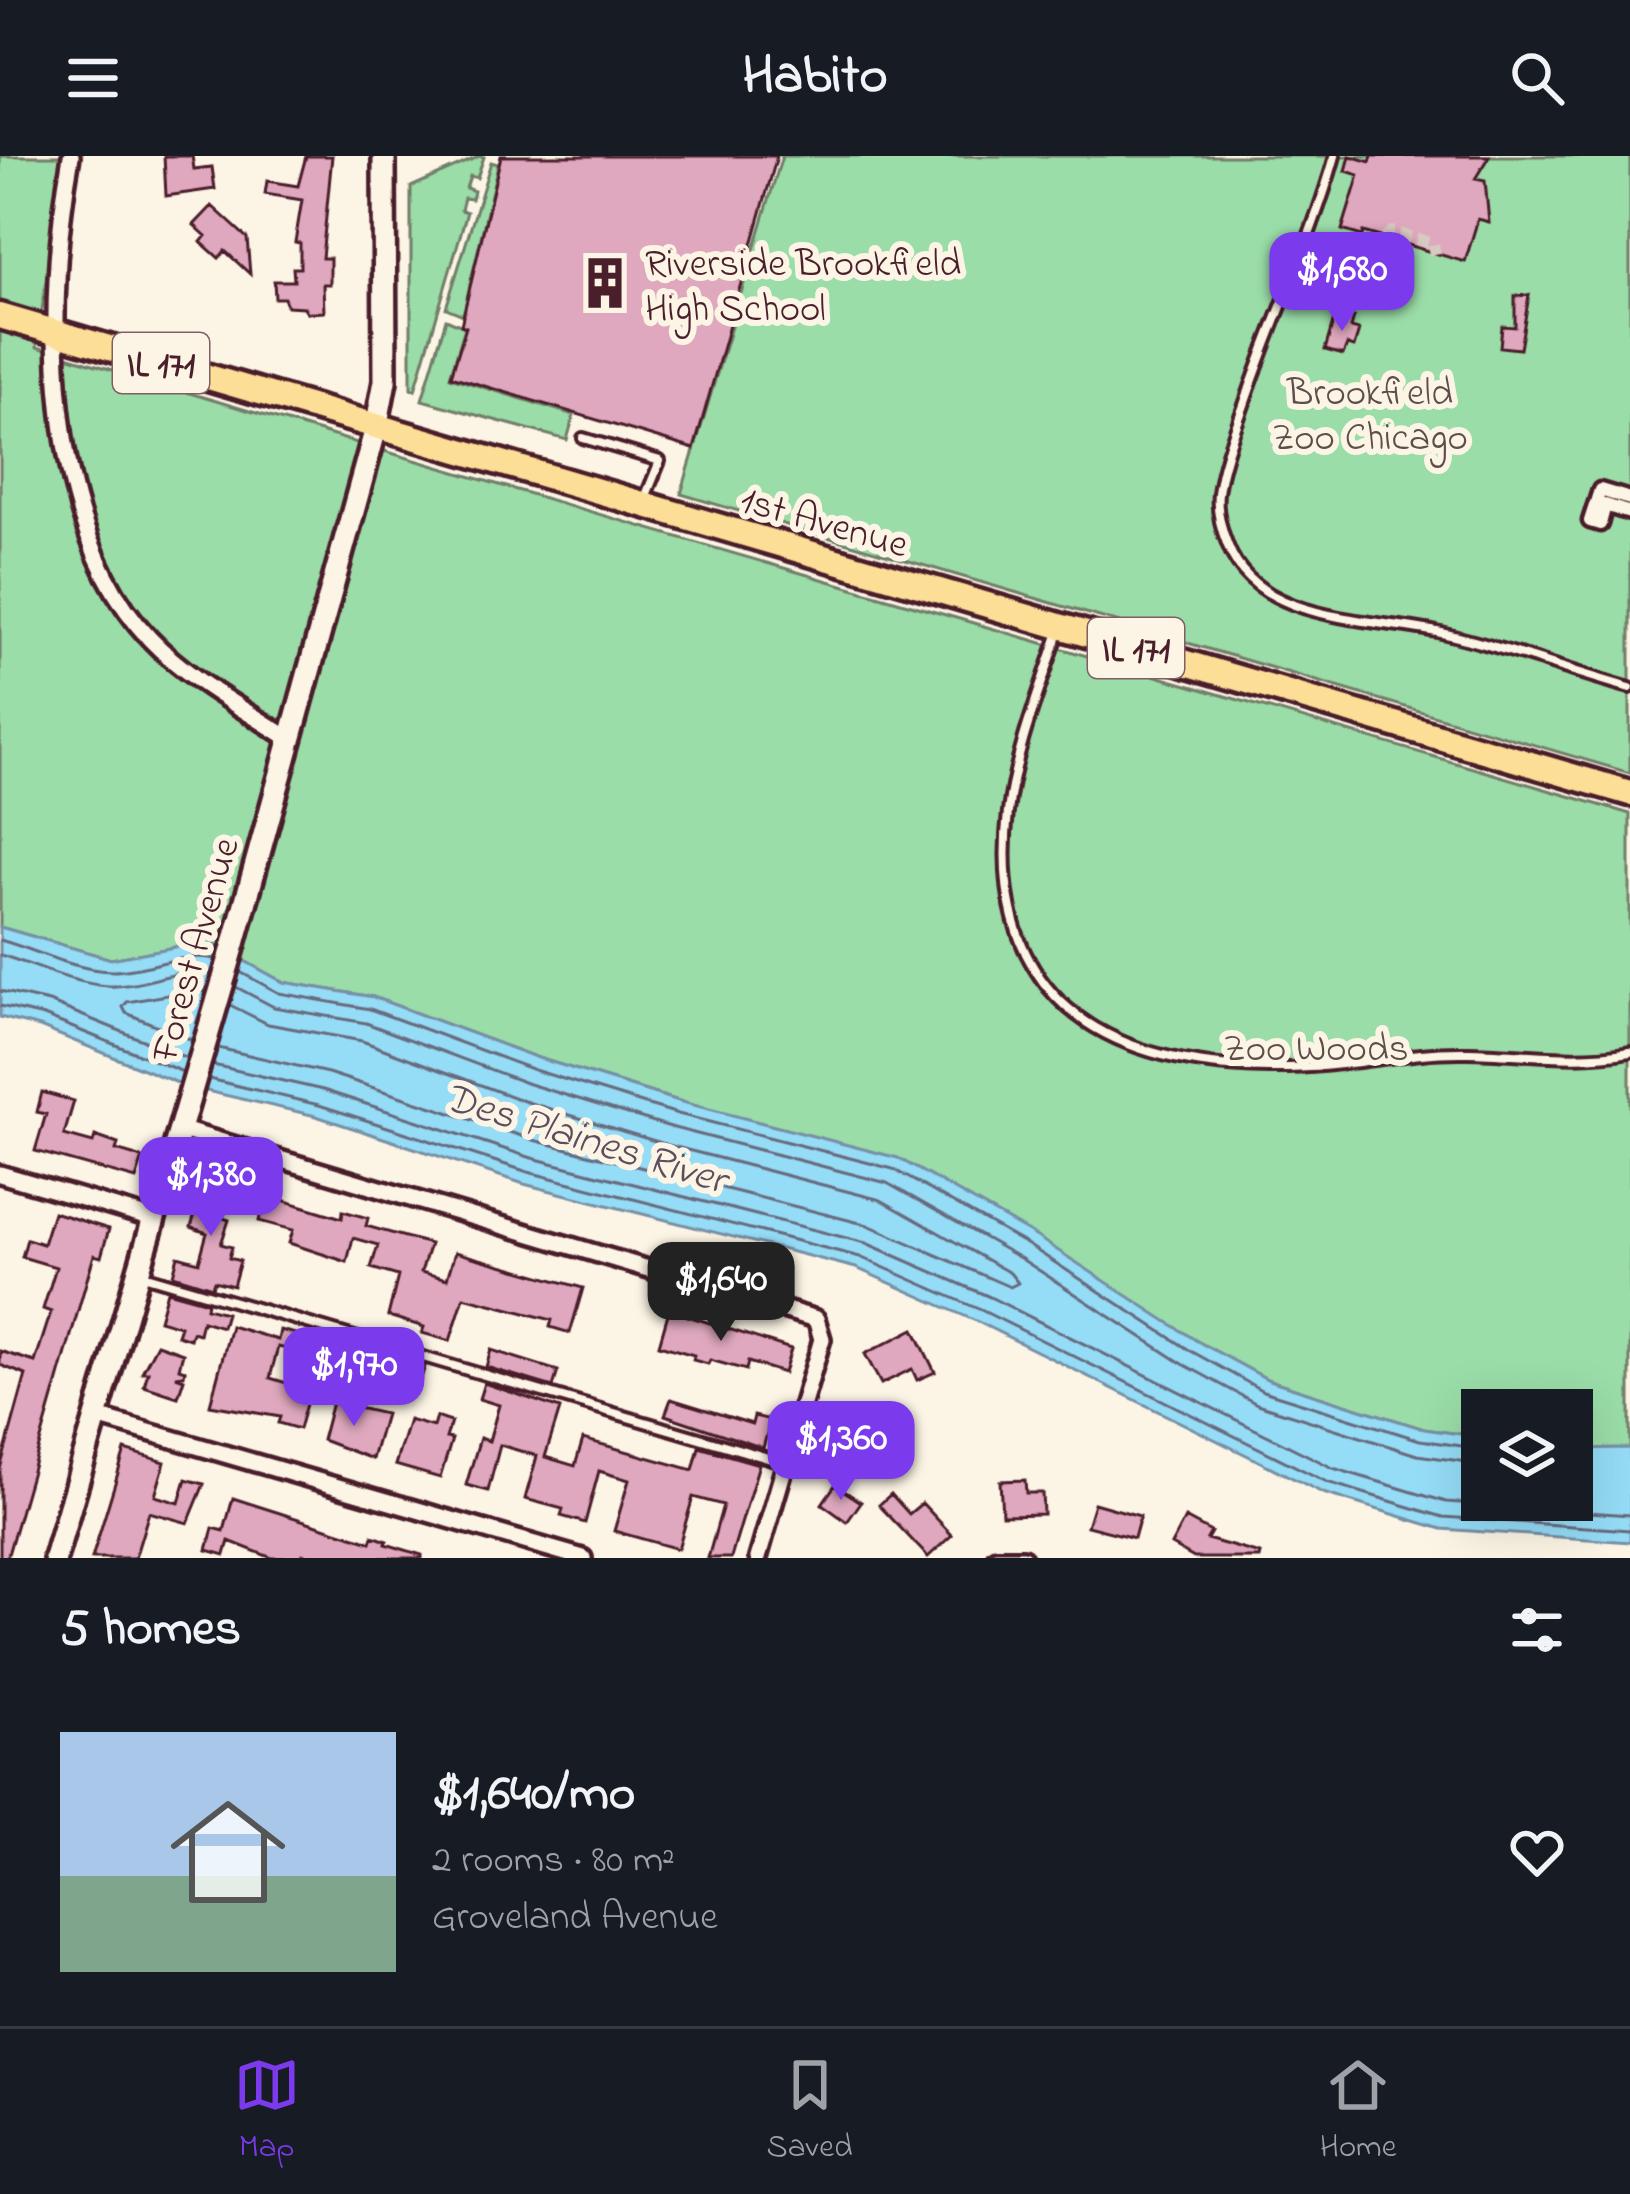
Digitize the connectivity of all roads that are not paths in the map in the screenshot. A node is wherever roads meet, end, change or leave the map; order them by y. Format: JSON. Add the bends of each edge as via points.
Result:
{"nodes":[{"id":1,"x":71,"y":156,"type":"edge"},
{"id":2,"x":384,"y":156,"type":"edge"},
{"id":3,"x":1335,"y":156,"type":"edge"},
{"id":4,"x":0,"y":316,"type":"edge"},
{"id":5,"x":57,"y":332,"type":"junction"},
{"id":6,"x":376,"y":428,"type":"junction"},
{"id":7,"x":583,"y":438,"type":"dead end"},
{"id":8,"x":1630,"y":499,"type":"edge"},
{"id":9,"x":642,"y":505,"type":"junction"},
{"id":10,"x":1630,"y":512,"type":"edge"},
{"id":11,"x":1061,"y":626,"type":"junction"},
{"id":12,"x":1630,"y":688,"type":"edge"},
{"id":13,"x":291,"y":740,"type":"junction"},
{"id":14,"x":1630,"y":794,"type":"edge"},
{"id":15,"x":1630,"y":1052,"type":"edge"},
{"id":16,"x":179,"y":1129,"type":"junction"},
{"id":17,"x":0,"y":1174,"type":"edge"},
{"id":18,"x":153,"y":1219,"type":"junction"},
{"id":19,"x":138,"y":1274,"type":"junction"},
{"id":20,"x":97,"y":1417,"type":"junction"},
{"id":21,"x":786,"y":1463,"type":"junction"},
{"id":22,"x":55,"y":1558,"type":"edge"},
{"id":23,"x":583,"y":1558,"type":"edge"},
{"id":24,"x":758,"y":1558,"type":"edge"},
{"id":25,"x":996,"y":1558,"type":"edge"},
{"id":26,"x":1023,"y":1558,"type":"edge"}],
"edges":[{"from":1,"to":5,"type":"street","via":[[58,235]]},
{"from":2,"to":6,"type":"street","name":"Forest Avenue","via":[[385,381]]},
{"from":3,"to":12,"type":"lane","via":[[1222,474],[1218,512],[1235,566],[1259,589],[1298,605],[1435,632]]},
{"from":4,"to":5,"type":"main road","name":"1st Avenue","number":"IL 171"},
{"from":5,"to":6,"type":"main road","name":"1st Avenue","number":"IL 171"},
{"from":5,"to":13,"type":"street","via":[[82,513],[120,598],[148,638],[190,674]]},
{"from":6,"to":9,"type":"main road","name":"1st Avenue","number":"IL 171"},
{"from":6,"to":13,"type":"street","name":"Forest Avenue"},
{"from":7,"to":9,"type":"lane","via":[[659,461]]},
{"from":8,"to":10,"type":"street","via":[[1600,490],[1590,520],[1600,524],[1605,505]]},
{"from":9,"to":11,"type":"main road","name":"1st Avenue","number":"IL 171"},
{"from":11,"to":14,"type":"main road","name":"1st Avenue","number":"IL 171"},
{"from":11,"to":15,"type":"lane","via":[[1016,775],[1004,845],[1013,920],[1048,989],[1072,1016],[1104,1036],[1172,1058],[1267,1068],[1460,1052]]},
{"from":13,"to":16,"type":"street","name":"Forest Avenue"},
{"from":16,"to":18,"type":"street","name":"Forest Avenue"},
{"from":16,"to":21,"type":"street","via":[[802,1312],[821,1325],[822,1339]]},
{"from":17,"to":18,"type":"street"},
{"from":18,"to":19,"type":"street","name":"Forest Avenue"},
{"from":19,"to":20,"type":"street","name":"Forest Avenue"},
{"from":19,"to":21,"type":"lane"},
{"from":20,"to":22,"type":"street","name":"Forest Avenue"},
{"from":20,"to":23,"type":"street"},
{"from":21,"to":24,"type":"street"},
{"from":25,"to":26,"type":"street"}]}
